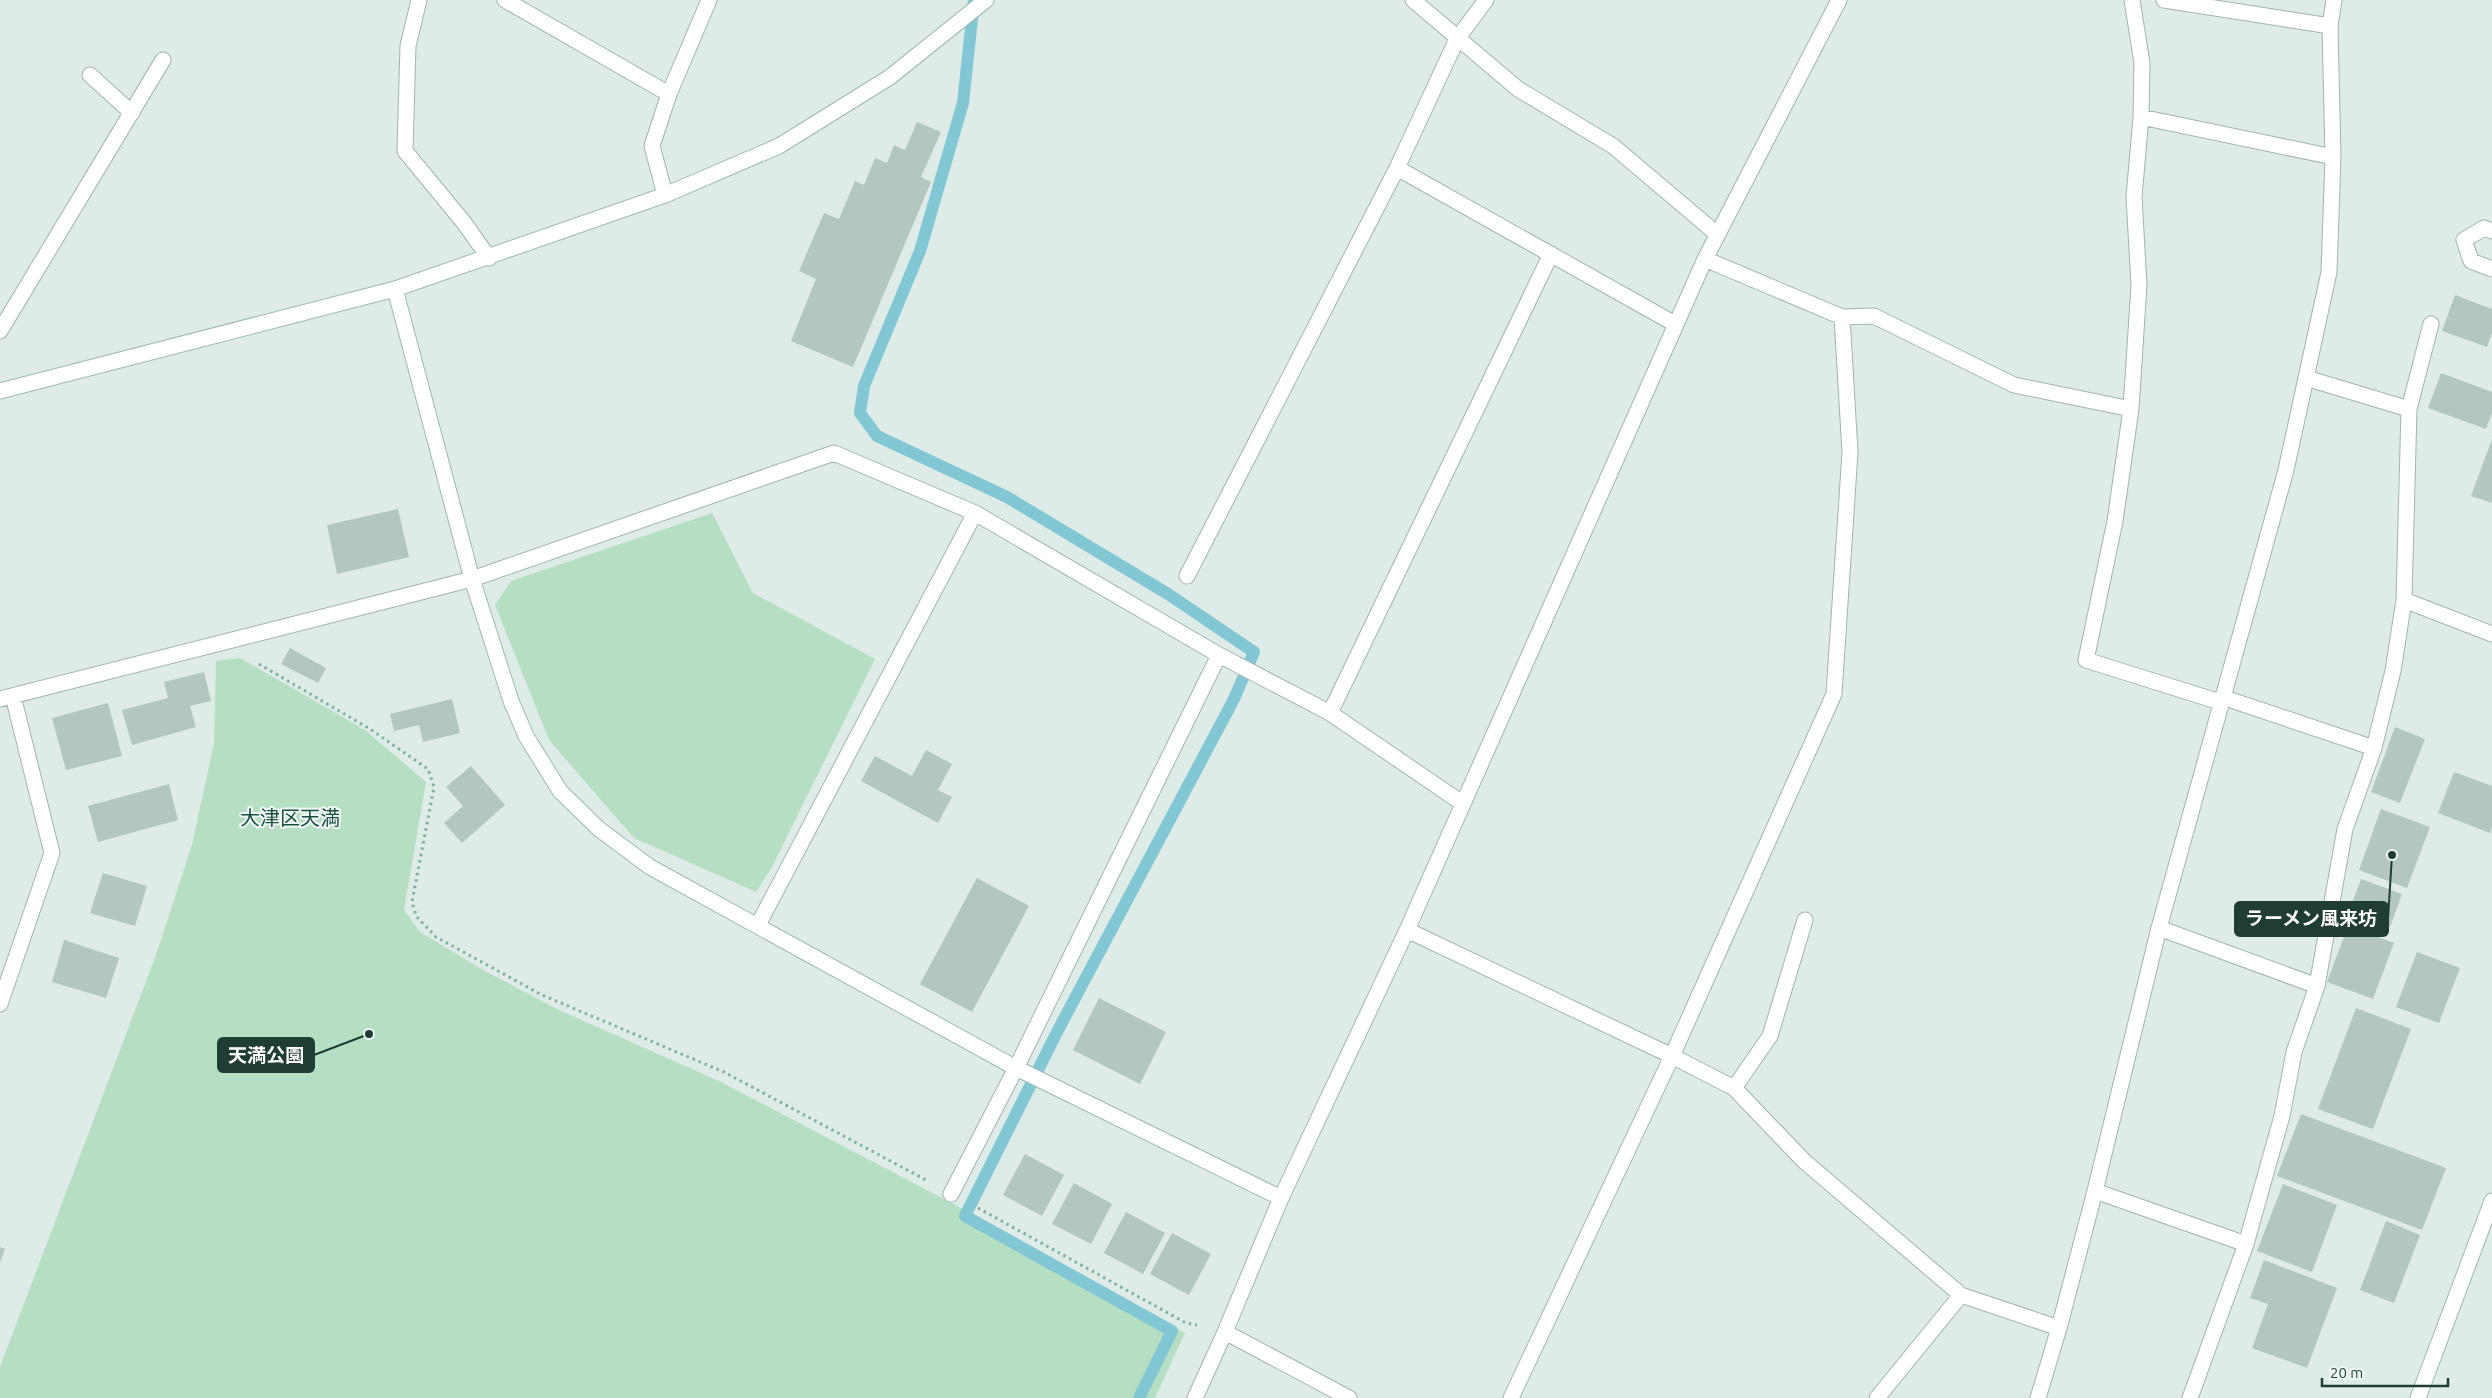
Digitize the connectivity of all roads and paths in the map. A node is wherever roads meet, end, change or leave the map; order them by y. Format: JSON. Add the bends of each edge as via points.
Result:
{"nodes":[{"id":1,"x":419,"y":0,"type":"edge"},
{"id":2,"x":505,"y":0,"type":"edge"},
{"id":3,"x":709,"y":0,"type":"edge"},
{"id":4,"x":986,"y":0,"type":"edge"},
{"id":5,"x":1413,"y":0,"type":"edge"},
{"id":6,"x":1486,"y":0,"type":"edge"},
{"id":7,"x":1839,"y":0,"type":"edge"},
{"id":8,"x":2132,"y":0,"type":"edge"},
{"id":9,"x":2164,"y":0,"type":"edge"},
{"id":10,"x":2334,"y":0,"type":"edge"},
{"id":11,"x":2330,"y":26,"type":"junction"},
{"id":12,"x":1457,"y":39,"type":"junction"},
{"id":13,"x":164,"y":60,"type":"dead end"},
{"id":14,"x":90,"y":75,"type":"dead end"},
{"id":15,"x":669,"y":94,"type":"junction"},
{"id":16,"x":132,"y":113,"type":"junction"},
{"id":17,"x":2141,"y":117,"type":"junction"},
{"id":18,"x":2333,"y":157,"type":"junction"},
{"id":19,"x":1398,"y":168,"type":"junction"},
{"id":20,"x":665,"y":195,"type":"junction"},
{"id":21,"x":2492,"y":232,"type":"edge"},
{"id":22,"x":1717,"y":234,"type":"junction"},
{"id":23,"x":1551,"y":254,"type":"junction"},
{"id":24,"x":489,"y":258,"type":"junction"},
{"id":25,"x":1705,"y":259,"type":"junction"},
{"id":26,"x":2492,"y":269,"type":"edge"},
{"id":27,"x":395,"y":289,"type":"junction"},
{"id":28,"x":1842,"y":317,"type":"junction"},
{"id":29,"x":1676,"y":324,"type":"junction"},
{"id":30,"x":2431,"y":324,"type":"dead end"},
{"id":31,"x":0,"y":331,"type":"edge"},
{"id":32,"x":2306,"y":378,"type":"junction"},
{"id":33,"x":0,"y":391,"type":"edge"},
{"id":34,"x":2131,"y":409,"type":"junction"},
{"id":35,"x":2409,"y":409,"type":"junction"},
{"id":36,"x":975,"y":513,"type":"junction"},
{"id":37,"x":1187,"y":576,"type":"dead end"},
{"id":38,"x":472,"y":579,"type":"junction"},
{"id":39,"x":2404,"y":600,"type":"junction"},
{"id":40,"x":2492,"y":634,"type":"edge"},
{"id":41,"x":225,"y":642,"type":"junction"},
{"id":42,"x":1219,"y":655,"type":"junction"},
{"id":43,"x":6,"y":698,"type":"edge"},
{"id":44,"x":2221,"y":699,"type":"junction"},
{"id":45,"x":1330,"y":713,"type":"junction"},
{"id":46,"x":2374,"y":748,"type":"junction"},
{"id":47,"x":1462,"y":803,"type":"junction"},
{"id":48,"x":1805,"y":920,"type":"dead end"},
{"id":49,"x":758,"y":925,"type":"junction"},
{"id":50,"x":2159,"y":928,"type":"junction"},
{"id":51,"x":1407,"y":930,"type":"junction"},
{"id":52,"x":2317,"y":986,"type":"junction"},
{"id":53,"x":0,"y":1004,"type":"edge"},
{"id":54,"x":1672,"y":1056,"type":"junction"},
{"id":55,"x":1016,"y":1068,"type":"junction"},
{"id":56,"x":1734,"y":1088,"type":"junction"},
{"id":57,"x":2095,"y":1191,"type":"junction"},
{"id":58,"x":951,"y":1194,"type":"joint"},
{"id":59,"x":1281,"y":1198,"type":"junction"},
{"id":60,"x":2492,"y":1201,"type":"edge"},
{"id":61,"x":988,"y":1213,"type":"dead end"},
{"id":62,"x":2246,"y":1244,"type":"junction"},
{"id":63,"x":1961,"y":1295,"type":"junction"},
{"id":64,"x":2059,"y":1328,"type":"junction"},
{"id":65,"x":1225,"y":1332,"type":"junction"},
{"id":66,"x":1195,"y":1398,"type":"edge"},
{"id":67,"x":1349,"y":1398,"type":"edge"},
{"id":68,"x":1511,"y":1398,"type":"edge"},
{"id":69,"x":1877,"y":1398,"type":"edge"},
{"id":70,"x":2038,"y":1398,"type":"edge"},
{"id":71,"x":2190,"y":1398,"type":"edge"},
{"id":72,"x":2418,"y":1398,"type":"edge"}],
"edges":[{"from":1,"to":24,"type":"street","via":[[408,46],[405,151],[466,224]]},
{"from":2,"to":15,"type":"street"},
{"from":3,"to":15,"type":"street"},
{"from":4,"to":20,"type":"street","via":[[890,77],[779,146]]},
{"from":5,"to":12,"type":"street"},
{"from":6,"to":12,"type":"street"},
{"from":7,"to":22,"type":"street"},
{"from":8,"to":17,"type":"street","via":[[2142,63]]},
{"from":9,"to":11,"type":"street"},
{"from":10,"to":11,"type":"street"},
{"from":11,"to":18,"type":"street"},
{"from":12,"to":19,"type":"street"},
{"from":12,"to":22,"type":"street","via":[[1518,89],[1613,146]]},
{"from":13,"to":16,"type":"street"},
{"from":14,"to":16,"type":"street"},
{"from":15,"to":20,"type":"street","via":[[652,146]]},
{"from":16,"to":31,"type":"street"},
{"from":17,"to":18,"type":"street"},
{"from":17,"to":34,"type":"street","via":[[2134,197],[2139,285]]},
{"from":18,"to":32,"type":"street","via":[[2328,272]]},
{"from":19,"to":23,"type":"street"},
{"from":19,"to":37,"type":"street"},
{"from":20,"to":24,"type":"street"},
{"from":21,"to":26,"type":"street","via":[[2484,228],[2464,240],[2471,261]]},
{"from":22,"to":25,"type":"street"},
{"from":23,"to":29,"type":"street"},
{"from":23,"to":45,"type":"street"},
{"from":24,"to":27,"type":"street"},
{"from":25,"to":28,"type":"street"},
{"from":25,"to":29,"type":"street"},
{"from":27,"to":33,"type":"street"},
{"from":27,"to":38,"type":"street"},
{"from":28,"to":34,"type":"street","via":[[1874,316],[2014,385]]},
{"from":28,"to":54,"type":"street","via":[[1850,452],[1834,694]]},
{"from":29,"to":47,"type":"street"},
{"from":30,"to":35,"type":"street"},
{"from":32,"to":35,"type":"street"},
{"from":32,"to":44,"type":"street","via":[[2286,470]]},
{"from":34,"to":44,"type":"street","via":[[2115,522],[2086,660]]},
{"from":35,"to":39,"type":"street"},
{"from":36,"to":38,"type":"street","via":[[834,453]]},
{"from":36,"to":42,"type":"street"},
{"from":36,"to":49,"type":"street"},
{"from":38,"to":41,"type":"street"},
{"from":38,"to":49,"type":"street","via":[[511,701],[526,736],[560,791],[599,829],[650,867]]},
{"from":39,"to":40,"type":"street"},
{"from":39,"to":46,"type":"street","via":[[2394,671]]},
{"from":41,"to":43,"type":"street"},
{"from":41,"to":58,"type":"path","via":[[370,729],[428,769],[434,787],[412,902],[416,916],[436,937],[542,994],[724,1072]]},
{"from":42,"to":45,"type":"street"},
{"from":42,"to":55,"type":"street"},
{"from":43,"to":53,"type":"street","via":[[52,853]]},
{"from":44,"to":46,"type":"street"},
{"from":44,"to":50,"type":"street"},
{"from":45,"to":47,"type":"street"},
{"from":46,"to":52,"type":"street","via":[[2346,829]]},
{"from":47,"to":51,"type":"street"},
{"from":48,"to":56,"type":"street","via":[[1770,1036]]},
{"from":49,"to":55,"type":"street"},
{"from":50,"to":52,"type":"street"},
{"from":50,"to":57,"type":"street"},
{"from":51,"to":54,"type":"street"},
{"from":51,"to":59,"type":"street"},
{"from":52,"to":62,"type":"street","via":[[2294,1052],[2282,1116]]},
{"from":54,"to":56,"type":"street"},
{"from":54,"to":68,"type":"street"},
{"from":55,"to":58,"type":"street"},
{"from":55,"to":59,"type":"street"},
{"from":56,"to":63,"type":"street","via":[[1804,1162]]},
{"from":57,"to":62,"type":"street"},
{"from":57,"to":64,"type":"street"},
{"from":59,"to":65,"type":"street"},
{"from":60,"to":72,"type":"street"},
{"from":61,"to":65,"type":"path","via":[[1186,1323]]},
{"from":62,"to":71,"type":"street"},
{"from":63,"to":64,"type":"street"},
{"from":63,"to":69,"type":"street"},
{"from":64,"to":70,"type":"street"},
{"from":65,"to":66,"type":"street"},
{"from":65,"to":67,"type":"street"}]}
